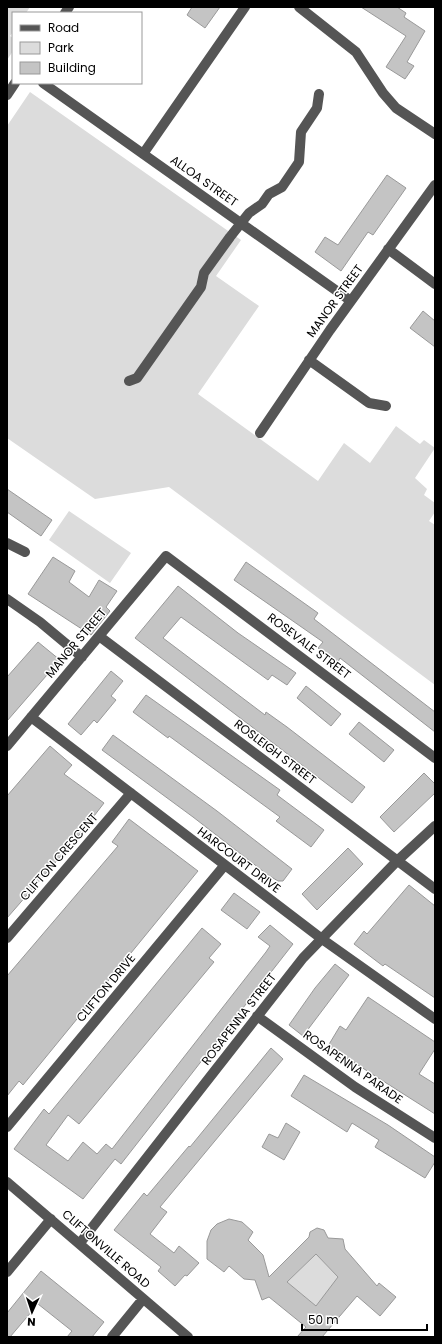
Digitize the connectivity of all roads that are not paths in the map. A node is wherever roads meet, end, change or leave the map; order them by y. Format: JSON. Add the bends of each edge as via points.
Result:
{"nodes":[{"id":1,"x":245,"y":7,"type":"edge"},
{"id":2,"x":299,"y":7,"type":"edge"},
{"id":3,"x":14,"y":84,"type":"edge"},
{"id":4,"x":44,"y":84,"type":"edge"},
{"id":5,"x":319,"y":94,"type":"dead end"},
{"id":6,"x":7,"y":95,"type":"edge"},
{"id":7,"x":435,"y":134,"type":"edge"},
{"id":8,"x":143,"y":154,"type":"junction"},
{"id":9,"x":435,"y":185,"type":"edge"},
{"id":10,"x":242,"y":223,"type":"junction"},
{"id":11,"x":388,"y":249,"type":"junction"},
{"id":12,"x":435,"y":284,"type":"edge"},
{"id":13,"x":351,"y":301,"type":"junction"},
{"id":14,"x":310,"y":360,"type":"junction"},
{"id":15,"x":129,"y":381,"type":"dead end"},
{"id":16,"x":386,"y":406,"type":"dead end"},
{"id":17,"x":260,"y":433,"type":"dead end"},
{"id":18,"x":7,"y":543,"type":"edge"},
{"id":19,"x":25,"y":552,"type":"dead end"},
{"id":20,"x":166,"y":556,"type":"joint"},
{"id":21,"x":7,"y":599,"type":"edge"},
{"id":22,"x":99,"y":636,"type":"junction"},
{"id":23,"x":82,"y":657,"type":"junction"},
{"id":24,"x":31,"y":717,"type":"junction"},
{"id":25,"x":7,"y":746,"type":"edge"},
{"id":26,"x":435,"y":758,"type":"edge"},
{"id":27,"x":131,"y":793,"type":"junction"},
{"id":28,"x":435,"y":826,"type":"edge"},
{"id":29,"x":397,"y":861,"type":"junction"},
{"id":30,"x":224,"y":866,"type":"junction"},
{"id":31,"x":435,"y":889,"type":"edge"},
{"id":32,"x":7,"y":938,"type":"edge"},
{"id":33,"x":322,"y":939,"type":"junction"},
{"id":34,"x":257,"y":1016,"type":"junction"},
{"id":35,"x":435,"y":1019,"type":"edge"},
{"id":36,"x":7,"y":1127,"type":"edge"},
{"id":37,"x":435,"y":1138,"type":"edge"},
{"id":38,"x":7,"y":1182,"type":"edge"},
{"id":39,"x":51,"y":1219,"type":"junction"},
{"id":40,"x":80,"y":1243,"type":"junction"},
{"id":41,"x":7,"y":1272,"type":"edge"},
{"id":42,"x":143,"y":1298,"type":"junction"},
{"id":43,"x":112,"y":1337,"type":"edge"},
{"id":44,"x":188,"y":1337,"type":"edge"}],
"edges":[{"from":1,"to":8,"type":"street"},
{"from":2,"to":7,"type":"street","via":[[356,52],[396,108]]},
{"from":3,"to":6,"type":"street"},
{"from":4,"to":8,"type":"street","name":"ALLOA STREET"},
{"from":5,"to":10,"type":"street","via":[[317,108],[301,132],[299,162],[282,187],[269,194]]},
{"from":8,"to":10,"type":"street","name":"ALLOA STREET"},
{"from":9,"to":11,"type":"street","name":"MANOR STREET"},
{"from":10,"to":13,"type":"street","name":"ALLOA STREET"},
{"from":10,"to":15,"type":"street","via":[[204,273],[201,286],[137,378]]},
{"from":11,"to":12,"type":"street"},
{"from":11,"to":13,"type":"street","name":"MANOR STREET"},
{"from":13,"to":14,"type":"street","name":"MANOR STREET"},
{"from":14,"to":16,"type":"street","via":[[369,403]]},
{"from":14,"to":17,"type":"street","name":"MANOR STREET"},
{"from":18,"to":19,"type":"street"},
{"from":20,"to":22,"type":"street","name":"MANOR STREET"},
{"from":20,"to":26,"type":"street","name":"ROSEVALE STREET"},
{"from":21,"to":23,"type":"street"},
{"from":22,"to":23,"type":"street","name":"MANOR STREET"},
{"from":22,"to":29,"type":"street","name":"ROSLEIGH STREET"},
{"from":23,"to":24,"type":"street","name":"MANOR STREET"},
{"from":24,"to":25,"type":"street","name":"MANOR STREET"},
{"from":24,"to":27,"type":"street","name":"HARCOURT DRIVE"},
{"from":27,"to":30,"type":"street","name":"HARCOURT DRIVE"},
{"from":27,"to":32,"type":"street","name":"CLIFTON CRESCENT"},
{"from":28,"to":29,"type":"street","name":"ROSAPENNA STREET"},
{"from":29,"to":31,"type":"street","name":"ROSLEIGH STREET"},
{"from":29,"to":33,"type":"street","name":"ROSAPENNA STREET"},
{"from":30,"to":33,"type":"street","name":"HARCOURT DRIVE"},
{"from":30,"to":36,"type":"street","name":"CLIFTON DRIVE"},
{"from":33,"to":34,"type":"street","name":"ROSAPENNA STREET","via":[[303,958]]},
{"from":33,"to":35,"type":"street","name":"HARCOURT DRIVE"},
{"from":34,"to":37,"type":"street","name":"ROSAPENNA PARADE","via":[[355,1087]]},
{"from":34,"to":40,"type":"street","name":"ROSAPENNA STREET"},
{"from":38,"to":39,"type":"street","name":"CLIFTONVILLE ROAD"},
{"from":39,"to":40,"type":"street","name":"CLIFTONVILLE ROAD"},
{"from":39,"to":41,"type":"street"},
{"from":40,"to":42,"type":"street","name":"CLIFTONVILLE ROAD"},
{"from":42,"to":43,"type":"street"},
{"from":42,"to":44,"type":"street","name":"CLIFTONVILLE ROAD"}]}
